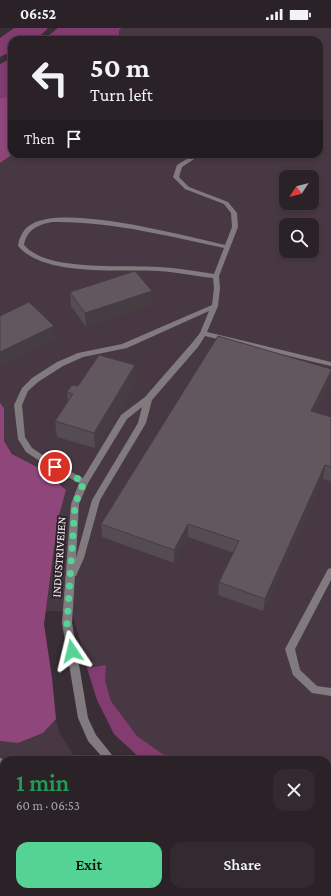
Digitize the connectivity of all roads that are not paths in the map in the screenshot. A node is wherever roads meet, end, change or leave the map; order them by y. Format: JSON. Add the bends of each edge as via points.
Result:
{"nodes":[{"id":1,"x":192,"y":158,"type":"edge"},
{"id":2,"x":227,"y":247,"type":"junction"},
{"id":3,"x":216,"y":276,"type":"junction"},
{"id":4,"x":215,"y":306,"type":"junction"},
{"id":5,"x":203,"y":333,"type":"junction"},
{"id":6,"x":331,"y":364,"type":"edge"},
{"id":7,"x":148,"y":399,"type":"junction"},
{"id":8,"x":84,"y":482,"type":"junction"},
{"id":9,"x":331,"y":572,"type":"edge"},
{"id":10,"x":70,"y":578,"type":"junction"},
{"id":11,"x":331,"y":692,"type":"edge"},
{"id":12,"x":108,"y":756,"type":"edge"}],
"edges":[{"from":1,"to":2,"type":"lane","name":"INDUSTRIVEIEN","via":[[179,166],[176,178],[187,188],[226,203],[234,213],[235,227]]},
{"from":2,"to":3,"type":"lane","name":"INDUSTRIVEIEN"},
{"from":2,"to":3,"type":"lane","via":[[78,219],[36,225],[22,238],[21,246],[25,251],[53,263],[77,267],[161,269]]},
{"from":3,"to":4,"type":"lane","name":"INDUSTRIVEIEN"},
{"from":4,"to":5,"type":"lane","name":"INDUSTRIVEIEN"},
{"from":4,"to":8,"type":"lane","via":[[124,346],[81,355],[60,364],[35,380],[25,390],[18,405],[21,437],[29,450]]},
{"from":5,"to":6,"type":"lane"},
{"from":5,"to":7,"type":"lane","name":"INDUSTRIVEIEN"},
{"from":7,"to":8,"type":"lane","name":"INDUSTRIVEIEN","via":[[124,417]]},
{"from":7,"to":10,"type":"lane","via":[[142,423],[96,500],[80,558]]},
{"from":8,"to":10,"type":"lane","name":"INDUSTRIVEIEN","via":[[75,504]]},
{"from":9,"to":11,"type":"lane","via":[[290,649],[296,672],[315,690]]},
{"from":10,"to":12,"type":"lane","name":"INDUSTRIVEIEN","via":[[67,624],[83,718],[92,738]]}]}
